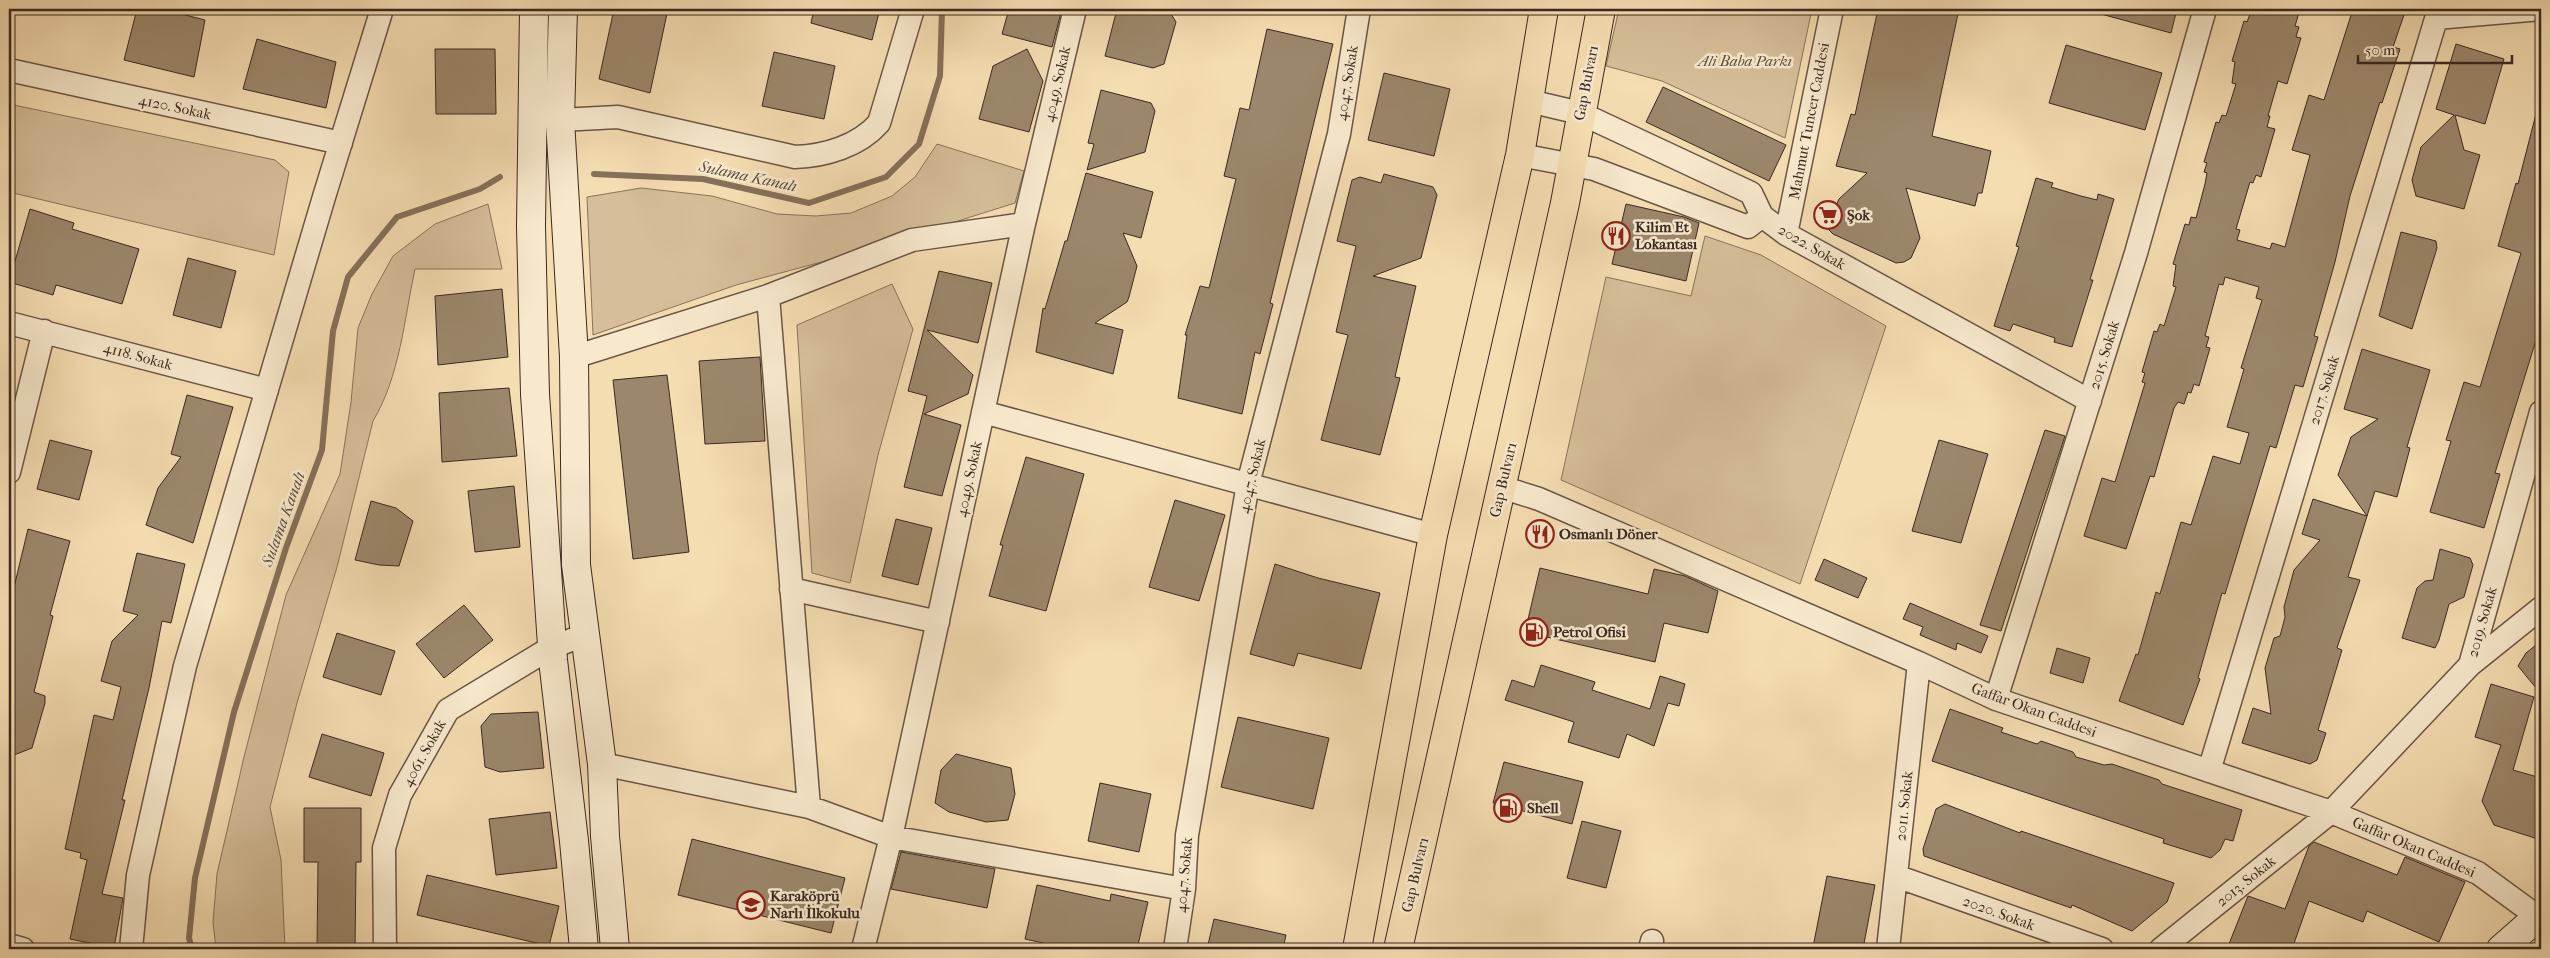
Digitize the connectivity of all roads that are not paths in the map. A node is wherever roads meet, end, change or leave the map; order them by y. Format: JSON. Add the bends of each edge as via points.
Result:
{"nodes":[{"id":1,"x":382,"y":9,"type":"edge"},
{"id":2,"x":534,"y":9,"type":"edge"},
{"id":3,"x":563,"y":9,"type":"edge"},
{"id":4,"x":913,"y":9,"type":"edge"},
{"id":5,"x":1075,"y":9,"type":"edge"},
{"id":6,"x":1359,"y":9,"type":"edge"},
{"id":7,"x":1544,"y":9,"type":"edge"},
{"id":8,"x":1601,"y":9,"type":"edge"},
{"id":9,"x":1832,"y":9,"type":"edge"},
{"id":10,"x":2205,"y":9,"type":"edge"},
{"id":11,"x":2541,"y":9,"type":"edge"},
{"id":12,"x":2438,"y":14,"type":"edge"},
{"id":13,"x":9,"y":70,"type":"edge"},
{"id":14,"x":1529,"y":101,"type":"junction"},
{"id":15,"x":1580,"y":113,"type":"junction"},
{"id":16,"x":560,"y":120,"type":"junction"},
{"id":17,"x":341,"y":143,"type":"junction"},
{"id":18,"x":1520,"y":155,"type":"junction"},
{"id":19,"x":1571,"y":164,"type":"junction"},
{"id":20,"x":1762,"y":216,"type":"junction"},
{"id":21,"x":1024,"y":224,"type":"junction"},
{"id":22,"x":1786,"y":234,"type":"junction"},
{"id":23,"x":768,"y":296,"type":"junction"},
{"id":24,"x":9,"y":323,"type":"edge"},
{"id":25,"x":44,"y":331,"type":"junction"},
{"id":26,"x":574,"y":357,"type":"junction"},
{"id":27,"x":267,"y":390,"type":"junction"},
{"id":28,"x":2090,"y":401,"type":"junction"},
{"id":29,"x":983,"y":412,"type":"junction"},
{"id":30,"x":2541,"y":412,"type":"edge"},
{"id":31,"x":9,"y":472,"type":"edge"},
{"id":32,"x":1248,"y":484,"type":"junction"},
{"id":33,"x":1501,"y":487,"type":"junction"},
{"id":34,"x":1433,"y":535,"type":"junction"},
{"id":35,"x":791,"y":589,"type":"junction"},
{"id":36,"x":2541,"y":608,"type":"edge"},
{"id":37,"x":938,"y":622,"type":"junction"},
{"id":38,"x":585,"y":635,"type":"junction"},
{"id":39,"x":552,"y":647,"type":"junction"},
{"id":40,"x":1920,"y":663,"type":"junction"},
{"id":41,"x":2470,"y":665,"type":"junction"},
{"id":42,"x":1996,"y":699,"type":"junction"},
{"id":43,"x":602,"y":764,"type":"junction"},
{"id":44,"x":2209,"y":771,"type":"junction"},
{"id":45,"x":808,"y":807,"type":"junction"},
{"id":46,"x":2330,"y":812,"type":"junction"},
{"id":47,"x":891,"y":837,"type":"junction"},
{"id":48,"x":1896,"y":876,"type":"junction"},
{"id":49,"x":1184,"y":889,"type":"junction"},
{"id":50,"x":2540,"y":916,"type":"edge"},
{"id":51,"x":9,"y":945,"type":"edge"},
{"id":52,"x":23,"y":949,"type":"edge"},
{"id":53,"x":131,"y":949,"type":"edge"},
{"id":54,"x":386,"y":949,"type":"edge"},
{"id":55,"x":584,"y":949,"type":"edge"},
{"id":56,"x":615,"y":949,"type":"edge"},
{"id":57,"x":863,"y":949,"type":"edge"},
{"id":58,"x":1176,"y":949,"type":"edge"},
{"id":59,"x":1357,"y":949,"type":"edge"},
{"id":60,"x":1398,"y":949,"type":"edge"},
{"id":61,"x":1888,"y":949,"type":"edge"},
{"id":62,"x":2102,"y":949,"type":"edge"},
{"id":63,"x":2161,"y":949,"type":"edge"},
{"id":64,"x":2501,"y":949,"type":"edge"}],
"edges":[{"from":1,"to":17,"type":"street"},
{"from":2,"to":39,"type":"main road","via":[[531,226],[535,394]]},
{"from":3,"to":16,"type":"main road"},
{"from":4,"to":16,"type":"street","via":[[879,123],[869,135],[820,156],[795,157],[618,117]]},
{"from":5,"to":21,"type":"street","name":"4049. Sokak"},
{"from":6,"to":32,"type":"street","name":"4047. Sokak","via":[[1339,134]]},
{"from":7,"to":14,"type":"highway"},
{"from":8,"to":15,"type":"highway","name":"Gap Bulvarı"},
{"from":9,"to":22,"type":"street","name":"Mahmut Tuncer Caddesi"},
{"from":10,"to":28,"type":"street","name":"2015. Sokak"},
{"from":11,"to":12,"type":"street"},
{"from":12,"to":44,"type":"street","name":"2017. Sokak"},
{"from":13,"to":17,"type":"street","name":"4120. Sokak"},
{"from":14,"to":15,"type":"street"},
{"from":14,"to":18,"type":"highway"},
{"from":15,"to":19,"type":"highway","name":"Gap Bulvarı"},
{"from":15,"to":20,"type":"street","via":[[1751,193]]},
{"from":16,"to":26,"type":"main road"},
{"from":17,"to":27,"type":"street"},
{"from":18,"to":19,"type":"street","name":"2022. Sokak"},
{"from":18,"to":34,"type":"highway"},
{"from":19,"to":20,"type":"street","name":"2022. Sokak","via":[[1594,169],[1748,227]]},
{"from":19,"to":33,"type":"highway","name":"Gap Bulvarı"},
{"from":20,"to":22,"type":"street","name":"2022. Sokak"},
{"from":21,"to":23,"type":"street","via":[[912,240]]},
{"from":21,"to":29,"type":"street","name":"4049. Sokak"},
{"from":22,"to":28,"type":"street","name":"2022. Sokak"},
{"from":23,"to":26,"type":"street"},
{"from":23,"to":35,"type":"street"},
{"from":24,"to":25,"type":"street","name":"4118. Sokak"},
{"from":25,"to":27,"type":"street","name":"4118. Sokak"},
{"from":25,"to":31,"type":"street"},
{"from":26,"to":38,"type":"main road","via":[[576,565]]},
{"from":27,"to":53,"type":"street","via":[[185,666],[138,875]]},
{"from":28,"to":42,"type":"street","name":"2015. Sokak"},
{"from":29,"to":32,"type":"street"},
{"from":29,"to":37,"type":"street","name":"4049. Sokak"},
{"from":30,"to":41,"type":"street","name":"2019. Sokak"},
{"from":32,"to":34,"type":"street"},
{"from":32,"to":49,"type":"street","name":"4047. Sokak","via":[[1187,835]]},
{"from":33,"to":40,"type":"street","name":"Gaffar Okan Caddesi","via":[[1539,499]]},
{"from":33,"to":60,"type":"highway","name":"Gap Bulvarı"},
{"from":34,"to":59,"type":"highway"},
{"from":35,"to":37,"type":"street"},
{"from":35,"to":45,"type":"street"},
{"from":36,"to":41,"type":"street"},
{"from":37,"to":47,"type":"street","name":"4049. Sokak"},
{"from":38,"to":39,"type":"street","name":"4061. Sokak"},
{"from":38,"to":43,"type":"main road"},
{"from":39,"to":54,"type":"street","name":"4061. Sokak","via":[[448,710],[400,795],[384,848]]},
{"from":39,"to":55,"type":"main road"},
{"from":40,"to":42,"type":"street","name":"Gaffar Okan Caddesi"},
{"from":40,"to":48,"type":"street","name":"2011. Sokak"},
{"from":41,"to":46,"type":"street","name":"2019. Sokak"},
{"from":42,"to":44,"type":"street","name":"Gaffar Okan Caddesi"},
{"from":43,"to":45,"type":"street"},
{"from":43,"to":56,"type":"main road"},
{"from":44,"to":46,"type":"street","name":"Gaffar Okan Caddesi"},
{"from":45,"to":47,"type":"street"},
{"from":46,"to":50,"type":"street","name":"Gaffar Okan Caddesi","via":[[2478,873]]},
{"from":46,"to":63,"type":"street","name":"2013. Sokak"},
{"from":47,"to":49,"type":"street"},
{"from":47,"to":57,"type":"street","name":"4049. Sokak"},
{"from":48,"to":61,"type":"street","name":"2011. Sokak"},
{"from":48,"to":62,"type":"street","name":"2020. Sokak"},
{"from":49,"to":58,"type":"street","name":"4047. Sokak"},
{"from":50,"to":64,"type":"main road"},
{"from":51,"to":52,"type":"street"}]}
